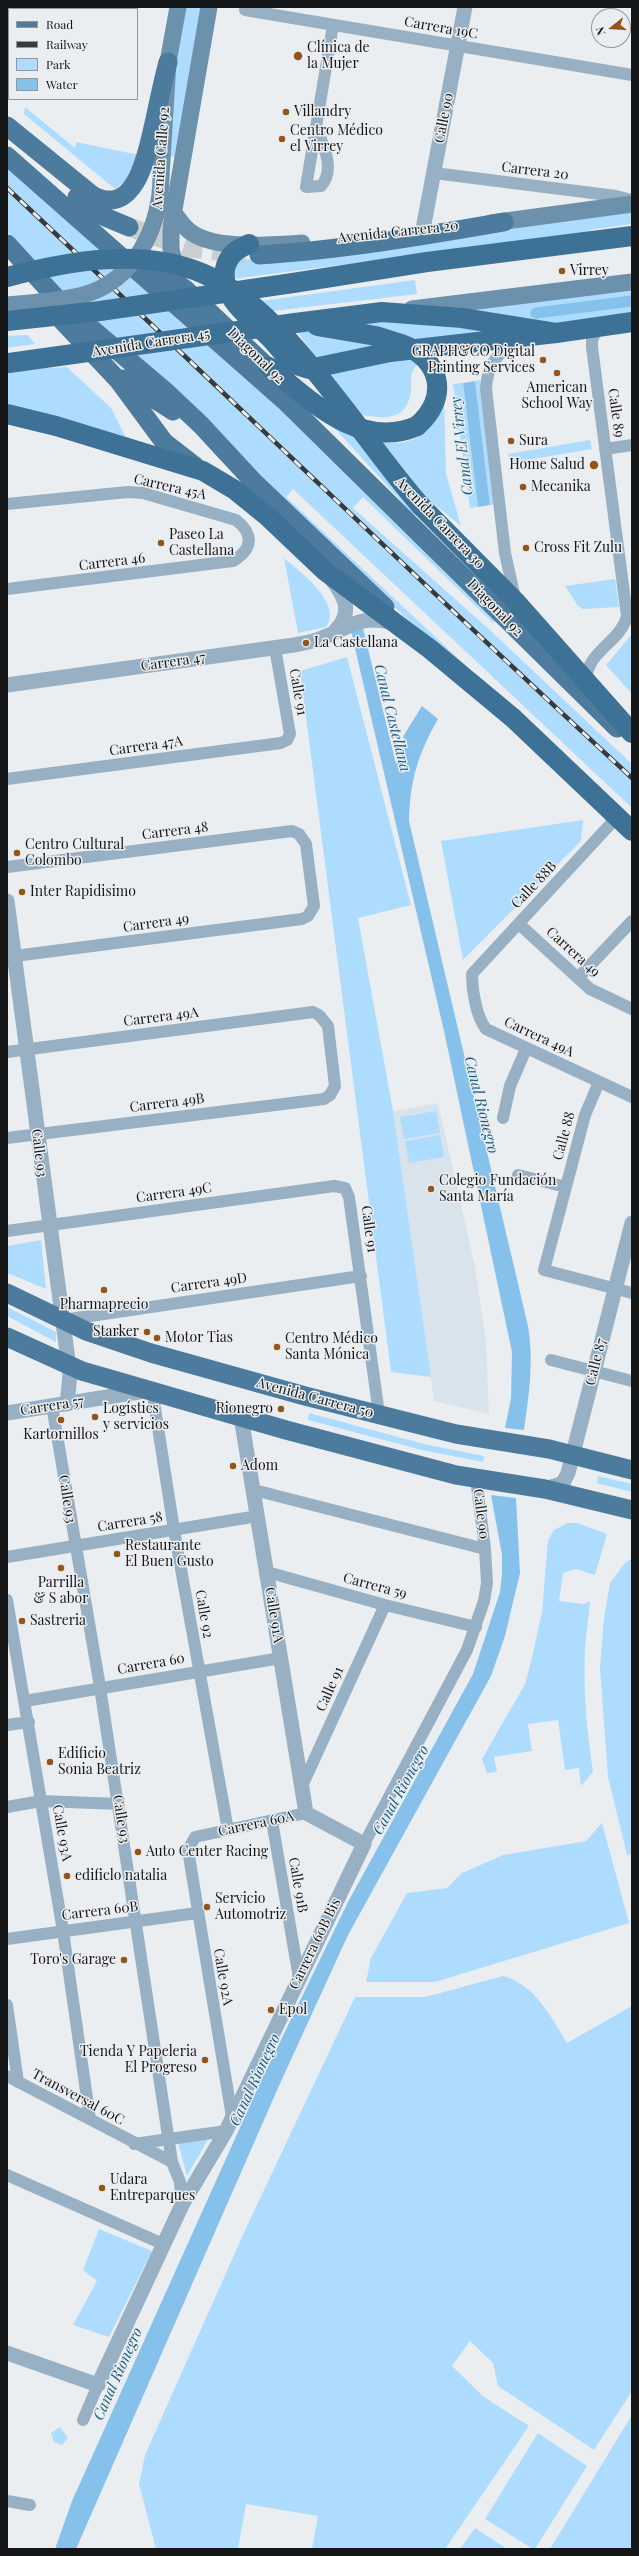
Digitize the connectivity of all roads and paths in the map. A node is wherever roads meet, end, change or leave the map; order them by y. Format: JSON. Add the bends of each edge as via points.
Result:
{"nodes":[{"id":1,"x":178,"y":7,"type":"edge"},
{"id":2,"x":209,"y":7,"type":"edge"},
{"id":3,"x":465,"y":7,"type":"edge"},
{"id":4,"x":245,"y":10,"type":"dead end"},
{"id":5,"x":333,"y":25,"type":"junction"},
{"id":6,"x":458,"y":46,"type":"junction"},
{"id":7,"x":168,"y":62,"type":"junction"},
{"id":8,"x":632,"y":75,"type":"edge"},
{"id":9,"x":7,"y":126,"type":"edge"},
{"id":10,"x":316,"y":127,"type":"junction"},
{"id":11,"x":7,"y":142,"type":"edge"},
{"id":12,"x":7,"y":156,"type":"edge"},
{"id":13,"x":434,"y":173,"type":"junction"},
{"id":14,"x":632,"y":200,"type":"edge"},
{"id":15,"x":632,"y":204,"type":"edge"},
{"id":16,"x":173,"y":212,"type":"junction"},
{"id":17,"x":77,"y":216,"type":"junction"},
{"id":18,"x":504,"y":222,"type":"junction"},
{"id":19,"x":129,"y":227,"type":"tunnel mouth"},
{"id":20,"x":423,"y":229,"type":"junction"},
{"id":21,"x":632,"y":236,"type":"edge"},
{"id":22,"x":7,"y":244,"type":"edge"},
{"id":23,"x":254,"y":249,"type":"junction"},
{"id":24,"x":7,"y":262,"type":"edge"},
{"id":25,"x":7,"y":270,"type":"edge"},
{"id":26,"x":7,"y":277,"type":"edge"},
{"id":27,"x":632,"y":282,"type":"edge"},
{"id":28,"x":26,"y":283,"type":"junction"},
{"id":29,"x":184,"y":289,"type":"junction"},
{"id":30,"x":7,"y":305,"type":"edge"},
{"id":31,"x":382,"y":312,"type":"junction"},
{"id":32,"x":7,"y":321,"type":"edge"},
{"id":33,"x":295,"y":322,"type":"junction"},
{"id":34,"x":632,"y":322,"type":"edge"},
{"id":35,"x":598,"y":327,"type":"junction"},
{"id":36,"x":556,"y":333,"type":"junction"},
{"id":37,"x":99,"y":358,"type":"junction"},
{"id":38,"x":8,"y":363,"type":"edge"},
{"id":39,"x":269,"y":367,"type":"junction"},
{"id":40,"x":7,"y":414,"type":"edge"},
{"id":41,"x":632,"y":445,"type":"edge"},
{"id":42,"x":605,"y":449,"type":"junction"},
{"id":43,"x":234,"y":461,"type":"junction"},
{"id":44,"x":203,"y":471,"type":"junction"},
{"id":45,"x":360,"y":473,"type":"junction"},
{"id":46,"x":7,"y":504,"type":"edge"},
{"id":47,"x":243,"y":555,"type":"joint"},
{"id":48,"x":626,"y":564,"type":"edge"},
{"id":49,"x":325,"y":571,"type":"junction"},
{"id":50,"x":7,"y":589,"type":"edge"},
{"id":51,"x":515,"y":601,"type":"junction"},
{"id":52,"x":398,"y":625,"type":"junction"},
{"id":53,"x":336,"y":630,"type":"junction"},
{"id":54,"x":275,"y":648,"type":"junction"},
{"id":55,"x":430,"y":649,"type":"junction"},
{"id":56,"x":586,"y":680,"type":"junction"},
{"id":57,"x":7,"y":685,"type":"edge"},
{"id":58,"x":632,"y":733,"type":"edge"},
{"id":59,"x":287,"y":740,"type":"joint"},
{"id":60,"x":632,"y":742,"type":"edge"},
{"id":61,"x":7,"y":780,"type":"edge"},
{"id":62,"x":617,"y":817,"type":"junction"},
{"id":63,"x":632,"y":831,"type":"edge"},
{"id":64,"x":7,"y":867,"type":"edge"},
{"id":65,"x":7,"y":901,"type":"edge"},
{"id":66,"x":308,"y":916,"type":"joint"},
{"id":67,"x":632,"y":921,"type":"edge"},
{"id":68,"x":519,"y":924,"type":"junction"},
{"id":69,"x":11,"y":957,"type":"edge"},
{"id":70,"x":472,"y":974,"type":"joint"},
{"id":71,"x":578,"y":978,"type":"junction"},
{"id":72,"x":632,"y":1009,"type":"edge"},
{"id":73,"x":526,"y":1048,"type":"junction"},
{"id":74,"x":26,"y":1049,"type":"junction"},
{"id":75,"x":7,"y":1052,"type":"edge"},
{"id":76,"x":599,"y":1082,"type":"junction"},
{"id":77,"x":330,"y":1096,"type":"joint"},
{"id":78,"x":632,"y":1097,"type":"edge"},
{"id":79,"x":502,"y":1118,"type":"dead end"},
{"id":80,"x":37,"y":1134,"type":"junction"},
{"id":81,"x":7,"y":1138,"type":"edge"},
{"id":82,"x":518,"y":1175,"type":"dead end"},
{"id":83,"x":566,"y":1187,"type":"junction"},
{"id":84,"x":345,"y":1188,"type":"joint"},
{"id":85,"x":632,"y":1223,"type":"edge"},
{"id":86,"x":49,"y":1226,"type":"junction"},
{"id":87,"x":7,"y":1231,"type":"edge"},
{"id":88,"x":361,"y":1276,"type":"junction"},
{"id":89,"x":615,"y":1288,"type":"junction"},
{"id":90,"x":7,"y":1293,"type":"edge"},
{"id":91,"x":632,"y":1293,"type":"edge"},
{"id":92,"x":62,"y":1320,"type":"junction"},
{"id":93,"x":7,"y":1337,"type":"edge"},
{"id":94,"x":551,"y":1360,"type":"dead end"},
{"id":95,"x":68,"y":1366,"type":"junction"},
{"id":96,"x":594,"y":1371,"type":"junction"},
{"id":97,"x":632,"y":1381,"type":"edge"},
{"id":98,"x":150,"y":1396,"type":"junction"},
{"id":99,"x":67,"y":1404,"type":"junction"},
{"id":100,"x":52,"y":1406,"type":"junction"},
{"id":101,"x":7,"y":1413,"type":"edge"},
{"id":102,"x":379,"y":1414,"type":"junction"},
{"id":103,"x":241,"y":1417,"type":"junction"},
{"id":104,"x":573,"y":1454,"type":"junction"},
{"id":105,"x":632,"y":1470,"type":"edge"},
{"id":106,"x":476,"y":1479,"type":"junction"},
{"id":107,"x":545,"y":1489,"type":"junction"},
{"id":108,"x":254,"y":1490,"type":"junction"},
{"id":109,"x":632,"y":1510,"type":"edge"},
{"id":110,"x":258,"y":1516,"type":"junction"},
{"id":111,"x":174,"y":1530,"type":"junction"},
{"id":112,"x":75,"y":1546,"type":"junction"},
{"id":113,"x":485,"y":1549,"type":"junction"},
{"id":114,"x":7,"y":1557,"type":"edge"},
{"id":115,"x":267,"y":1572,"type":"junction"},
{"id":116,"x":7,"y":1600,"type":"edge"},
{"id":117,"x":385,"y":1605,"type":"junction"},
{"id":118,"x":476,"y":1628,"type":"junction"},
{"id":119,"x":281,"y":1658,"type":"junction"},
{"id":120,"x":13,"y":1666,"type":"edge"},
{"id":121,"x":200,"y":1671,"type":"junction"},
{"id":122,"x":100,"y":1687,"type":"junction"},
{"id":123,"x":25,"y":1701,"type":"junction"},
{"id":124,"x":29,"y":1722,"type":"junction"},
{"id":125,"x":7,"y":1725,"type":"edge"},
{"id":126,"x":302,"y":1786,"type":"junction"},
{"id":127,"x":41,"y":1801,"type":"junction"},
{"id":128,"x":119,"y":1804,"type":"junction"},
{"id":129,"x":7,"y":1807,"type":"edge"},
{"id":130,"x":306,"y":1813,"type":"junction"},
{"id":131,"x":272,"y":1821,"type":"junction"},
{"id":132,"x":228,"y":1830,"type":"junction"},
{"id":133,"x":191,"y":1842,"type":"joint"},
{"id":134,"x":364,"y":1844,"type":"junction"},
{"id":135,"x":197,"y":1913,"type":"junction"},
{"id":136,"x":137,"y":1922,"type":"junction"},
{"id":137,"x":63,"y":1931,"type":"junction"},
{"id":138,"x":7,"y":1939,"type":"edge"},
{"id":139,"x":299,"y":1978,"type":"junction"},
{"id":140,"x":7,"y":2005,"type":"edge"},
{"id":141,"x":7,"y":2076,"type":"edge"},
{"id":142,"x":18,"y":2082,"type":"junction"},
{"id":143,"x":232,"y":2117,"type":"junction"},
{"id":144,"x":90,"y":2119,"type":"junction"},
{"id":145,"x":226,"y":2131,"type":"junction"},
{"id":146,"x":170,"y":2137,"type":"junction"},
{"id":147,"x":134,"y":2144,"type":"junction"},
{"id":148,"x":172,"y":2162,"type":"junction"},
{"id":149,"x":7,"y":2175,"type":"edge"},
{"id":150,"x":182,"y":2205,"type":"junction"},
{"id":151,"x":163,"y":2244,"type":"junction"},
{"id":152,"x":7,"y":2353,"type":"edge"},
{"id":153,"x":98,"y":2385,"type":"junction"},
{"id":154,"x":83,"y":2420,"type":"dead end"},
{"id":155,"x":7,"y":2501,"type":"edge"},
{"id":156,"x":30,"y":2505,"type":"dead end"}],
"edges":[{"from":1,"to":7,"type":"main road","name":"Avenida Calle 92"},
{"from":2,"to":16,"type":"main road","name":"Avenida Calle 92"},
{"from":3,"to":6,"type":"street","name":"Calle 90"},
{"from":4,"to":5,"type":"street","name":"Carrera 19C"},
{"from":5,"to":6,"type":"street","name":"Carrera 19C"},
{"from":5,"to":10,"type":"street"},
{"from":6,"to":8,"type":"street","name":"Carrera 19C"},
{"from":6,"to":13,"type":"street","name":"Calle 90"},
{"from":7,"to":9,"type":"main road","via":[[144,167],[132,187],[118,198],[105,199],[92,195]]},
{"from":7,"to":30,"type":"main road","name":"Avenida Calle 92","bridge":true,"via":[[158,210],[147,241],[126,268],[99,288],[67,298]]},
{"from":10,"to":10,"type":"street","via":[[306,187],[321,186],[328,164]]},
{"from":11,"to":19,"type":"main road","via":[[83,201],[106,217]]},
{"from":12,"to":17,"type":"main road","name":"Diagonal 92"},
{"from":13,"to":14,"type":"street","name":"Carrera 20"},
{"from":13,"to":20,"type":"street","name":"Calle 90"},
{"from":15,"to":18,"type":"main road","name":"Avenida Carrera 20"},
{"from":16,"to":23,"type":"main road","name":"Avenida Carrera 20","via":[[192,233],[202,238]]},
{"from":16,"to":29,"type":"main road","name":"Avenida Calle 92","via":[[171,249]]},
{"from":17,"to":29,"type":"main road","name":"Diagonal 92","via":[[152,263]]},
{"from":17,"to":45,"type":"main road","name":"Diagonal 92","via":[[239,359]]},
{"from":18,"to":20,"type":"main road","name":"Avenida Carrera 20"},
{"from":18,"to":23,"type":"main road","via":[[424,236],[316,250]]},
{"from":20,"to":23,"type":"main road","name":"Avenida Carrera 20"},
{"from":21,"to":32,"type":"highway","bridge":true,"via":[[426,262],[100,311]]},
{"from":22,"to":43,"type":"main road","via":[[60,301],[138,366],[201,425]]},
{"from":23,"to":36,"type":"highway","via":[[234,252],[229,258],[225,273],[226,287],[237,306],[293,364],[300,367],[309,369],[390,352]]},
{"from":24,"to":28,"type":"main road"},
{"from":25,"to":28,"type":"main road"},
{"from":26,"to":51,"type":"highway","name":"Avenida Carrera 30","bridge":true,"via":[[70,264],[139,260],[187,268],[216,280],[253,306],[287,341],[421,506]]},
{"from":27,"to":31,"type":"main road"},
{"from":28,"to":37,"type":"main road"},
{"from":29,"to":39,"type":"main road","name":"Diagonal 92"},
{"from":31,"to":33,"type":"highway"},
{"from":31,"to":36,"type":"highway","via":[[462,318]]},
{"from":33,"to":38,"type":"highway","name":"Avenida Carrera 45","bridge":true},
{"from":33,"to":39,"type":"highway","bridge":true,"via":[[376,336],[420,353],[430,365],[436,380],[434,406],[426,419],[417,426],[389,433],[351,426],[333,417]]},
{"from":34,"to":35,"type":"highway"},
{"from":35,"to":36,"type":"highway"},
{"from":35,"to":42,"type":"street","name":"Calle 89","via":[[592,340],[592,347]]},
{"from":36,"to":51,"type":"street","via":[[515,345],[501,353],[489,367],[486,378],[486,402],[505,553]]},
{"from":37,"to":43,"type":"main road","via":[[122,378],[168,408]]},
{"from":37,"to":44,"type":"main road","via":[[164,442]]},
{"from":39,"to":45,"type":"main road","name":"Diagonal 92"},
{"from":40,"to":44,"type":"highway","via":[[56,426]]},
{"from":41,"to":42,"type":"street"},
{"from":42,"to":48,"type":"street","name":"Calle 89"},
{"from":43,"to":55,"type":"main road"},
{"from":44,"to":49,"type":"highway","via":[[249,500]]},
{"from":45,"to":60,"type":"main road","name":"Diagonal 92","via":[[534,648]]},
{"from":46,"to":47,"type":"street","name":"Carrera 45A","via":[[110,492],[144,493],[236,520],[246,527],[249,536],[248,546]]},
{"from":47,"to":50,"type":"street","name":"Carrera 46","via":[[233,561],[219,564]]},
{"from":48,"to":56,"type":"street","name":"Calle 89","via":[[626,623],[593,658],[587,668]]},
{"from":49,"to":52,"type":"highway"},
{"from":49,"to":53,"type":"street","via":[[342,593],[347,608],[344,620]]},
{"from":51,"to":56,"type":"highway","name":"Avenida Carrera 30"},
{"from":52,"to":53,"type":"street","name":"Carrera 47","via":[[373,620],[348,624]]},
{"from":52,"to":55,"type":"highway"},
{"from":53,"to":54,"type":"street","name":"Carrera 47","via":[[320,639]]},
{"from":54,"to":57,"type":"street","name":"Carrera 47"},
{"from":54,"to":59,"type":"street","name":"Calle 91","via":[[290,734]]},
{"from":55,"to":62,"type":"highway","via":[[513,718]]},
{"from":56,"to":58,"type":"highway","name":"Avenida Carrera 30"},
{"from":59,"to":61,"type":"street","name":"Carrera 47A","via":[[281,743]]},
{"from":62,"to":63,"type":"highway"},
{"from":62,"to":68,"type":"street","name":"Calle 88B"},
{"from":64,"to":66,"type":"street","name":"Carrera 48","via":[[292,831],[299,834],[306,844],[314,906]]},
{"from":65,"to":69,"type":"street","name":"Calle 93"},
{"from":66,"to":69,"type":"street","name":"Carrera 49"},
{"from":67,"to":71,"type":"street"},
{"from":68,"to":70,"type":"street","name":"Calle 88B"},
{"from":68,"to":71,"type":"street","name":"Carrera 49"},
{"from":69,"to":74,"type":"street","name":"Calle 93"},
{"from":70,"to":73,"type":"street","name":"Carrera 49A","via":[[478,1012],[486,1029]]},
{"from":71,"to":72,"type":"street","name":"Carrera 49","via":[[590,989]]},
{"from":73,"to":76,"type":"street","name":"Carrera 49A"},
{"from":73,"to":79,"type":"street","via":[[510,1086]]},
{"from":74,"to":75,"type":"street","name":"Carrera 49A"},
{"from":74,"to":77,"type":"street","name":"Carrera 49A","via":[[305,1013],[319,1015],[328,1026],[335,1086]]},
{"from":74,"to":80,"type":"street","name":"Calle 93"},
{"from":76,"to":78,"type":"street","name":"Carrera 49A"},
{"from":76,"to":83,"type":"street","name":"Calle 88","via":[[585,1115]]},
{"from":77,"to":80,"type":"street","name":"Carrera 49B","via":[[324,1099]]},
{"from":80,"to":81,"type":"street","name":"Carrera 49B"},
{"from":80,"to":86,"type":"street","name":"Calle 93"},
{"from":82,"to":83,"type":"street"},
{"from":83,"to":89,"type":"street","name":"Calle 88","via":[[544,1270]]},
{"from":84,"to":86,"type":"street","name":"Carrera 49C","via":[[334,1186]]},
{"from":84,"to":88,"type":"street","name":"Calle 91","via":[[349,1197]]},
{"from":85,"to":89,"type":"street","name":"Calle 87"},
{"from":86,"to":87,"type":"street","name":"Carrera 49C"},
{"from":86,"to":92,"type":"street","name":"Calle 93"},
{"from":88,"to":92,"type":"street","name":"Carrera 49D"},
{"from":88,"to":102,"type":"street","name":"Calle 91"},
{"from":89,"to":91,"type":"street"},
{"from":89,"to":96,"type":"street","name":"Calle 87"},
{"from":90,"to":92,"type":"main road","name":"Avenida Carrera 50"},
{"from":92,"to":95,"type":"street","name":"Calle 93"},
{"from":92,"to":102,"type":"main road","name":"Avenida Carrera 50","via":[[151,1353]]},
{"from":93,"to":95,"type":"main road"},
{"from":94,"to":96,"type":"street"},
{"from":95,"to":98,"type":"main road"},
{"from":95,"to":99,"type":"street","name":"Calle 93","via":[[70,1384]]},
{"from":96,"to":97,"type":"street"},
{"from":96,"to":104,"type":"street","name":"Calle 87"},
{"from":98,"to":99,"type":"street","name":"Carrera 57"},
{"from":98,"to":103,"type":"main road"},
{"from":98,"to":111,"type":"street","name":"Calle 92"},
{"from":99,"to":100,"type":"street","name":"Carrera 57"},
{"from":100,"to":101,"type":"street","name":"Carrera 57"},
{"from":100,"to":112,"type":"street","name":"Calle 93"},
{"from":102,"to":104,"type":"main road","name":"Avenida Carrera 50","via":[[470,1437]]},
{"from":103,"to":106,"type":"main road"},
{"from":103,"to":108,"type":"street","name":"Calle 91A"},
{"from":104,"to":105,"type":"main road","name":"Avenida Carrera 50"},
{"from":104,"to":107,"type":"street","name":"Calle 87","via":[[563,1483]]},
{"from":106,"to":107,"type":"main road"},
{"from":106,"to":113,"type":"street","name":"Calle 90"},
{"from":107,"to":109,"type":"main road"},
{"from":108,"to":110,"type":"street","name":"Calle 91A"},
{"from":108,"to":113,"type":"street"},
{"from":110,"to":111,"type":"street","name":"Carrera 58"},
{"from":110,"to":115,"type":"street","name":"Calle 91A"},
{"from":111,"to":112,"type":"street","name":"Carrera 58"},
{"from":111,"to":121,"type":"street","name":"Calle 92"},
{"from":112,"to":114,"type":"street","name":"Carrera 58"},
{"from":112,"to":122,"type":"street","name":"Calle 93"},
{"from":113,"to":118,"type":"street","name":"Carrera 60B Bis","via":[[487,1583]]},
{"from":115,"to":117,"type":"street","name":"Carrera 59"},
{"from":115,"to":119,"type":"street","name":"Calle 91A"},
{"from":116,"to":120,"type":"street","name":"Calle 93A"},
{"from":117,"to":118,"type":"street","name":"Carrera 59"},
{"from":117,"to":126,"type":"street","name":"Calle 91"},
{"from":118,"to":134,"type":"street","name":"Carrera 60B Bis","via":[[468,1650],[434,1717]]},
{"from":119,"to":121,"type":"street","name":"Carrera 60"},
{"from":119,"to":126,"type":"street","name":"Calle 91A"},
{"from":120,"to":123,"type":"street","name":"Calle 93A"},
{"from":121,"to":122,"type":"street","name":"Carrera 60"},
{"from":121,"to":132,"type":"street","name":"Calle 92"},
{"from":122,"to":123,"type":"street","name":"Carrera 60"},
{"from":122,"to":128,"type":"street","name":"Calle 93"},
{"from":123,"to":124,"type":"street","name":"Calle 93A"},
{"from":124,"to":125,"type":"street"},
{"from":124,"to":127,"type":"street","name":"Calle 93A"},
{"from":126,"to":130,"type":"street","name":"Calle 91A"},
{"from":127,"to":128,"type":"street"},
{"from":127,"to":129,"type":"street"},
{"from":127,"to":137,"type":"street","name":"Calle 93A"},
{"from":128,"to":136,"type":"street","name":"Calle 93"},
{"from":130,"to":131,"type":"street","name":"Carrera 60A"},
{"from":130,"to":134,"type":"street","name":"Carrera 60A"},
{"from":131,"to":132,"type":"street","name":"Carrera 60A"},
{"from":131,"to":139,"type":"street","name":"Calle 91B"},
{"from":132,"to":133,"type":"street","name":"Carrera 60A","via":[[195,1838]]},
{"from":133,"to":135,"type":"street","name":"Calle 92A","via":[[188,1850]]},
{"from":134,"to":139,"type":"street","name":"Carrera 60B Bis"},
{"from":135,"to":136,"type":"street","name":"Carrera 60B"},
{"from":135,"to":143,"type":"street","name":"Calle 92A"},
{"from":136,"to":137,"type":"street","name":"Carrera 60B"},
{"from":136,"to":146,"type":"street","name":"Calle 93"},
{"from":137,"to":138,"type":"street","name":"Carrera 60B"},
{"from":137,"to":144,"type":"street","name":"Calle 93A"},
{"from":139,"to":143,"type":"street","name":"Carrera 60B Bis"},
{"from":140,"to":142,"type":"street"},
{"from":141,"to":142,"type":"street","name":"Transversal 60C"},
{"from":142,"to":144,"type":"street","name":"Transversal 60C"},
{"from":143,"to":145,"type":"street","name":"Carrera 60B Bis"},
{"from":144,"to":147,"type":"street","name":"Transversal 60C"},
{"from":145,"to":146,"type":"street","name":"Transversal 60C"},
{"from":145,"to":150,"type":"street","name":"Carrera 60B Bis"},
{"from":146,"to":147,"type":"street","name":"Transversal 60C"},
{"from":146,"to":148,"type":"street","name":"Calle 93"},
{"from":147,"to":148,"type":"street","name":"Transversal 60C"},
{"from":148,"to":150,"type":"street","via":[[180,2182]]},
{"from":149,"to":151,"type":"street"},
{"from":150,"to":151,"type":"street","name":"Carrera 60B Bis"},
{"from":151,"to":153,"type":"street","name":"Carrera 60B Bis"},
{"from":152,"to":153,"type":"street"},
{"from":153,"to":154,"type":"street","name":"Carrera 60B Bis"},
{"from":155,"to":156,"type":"street"}]}
